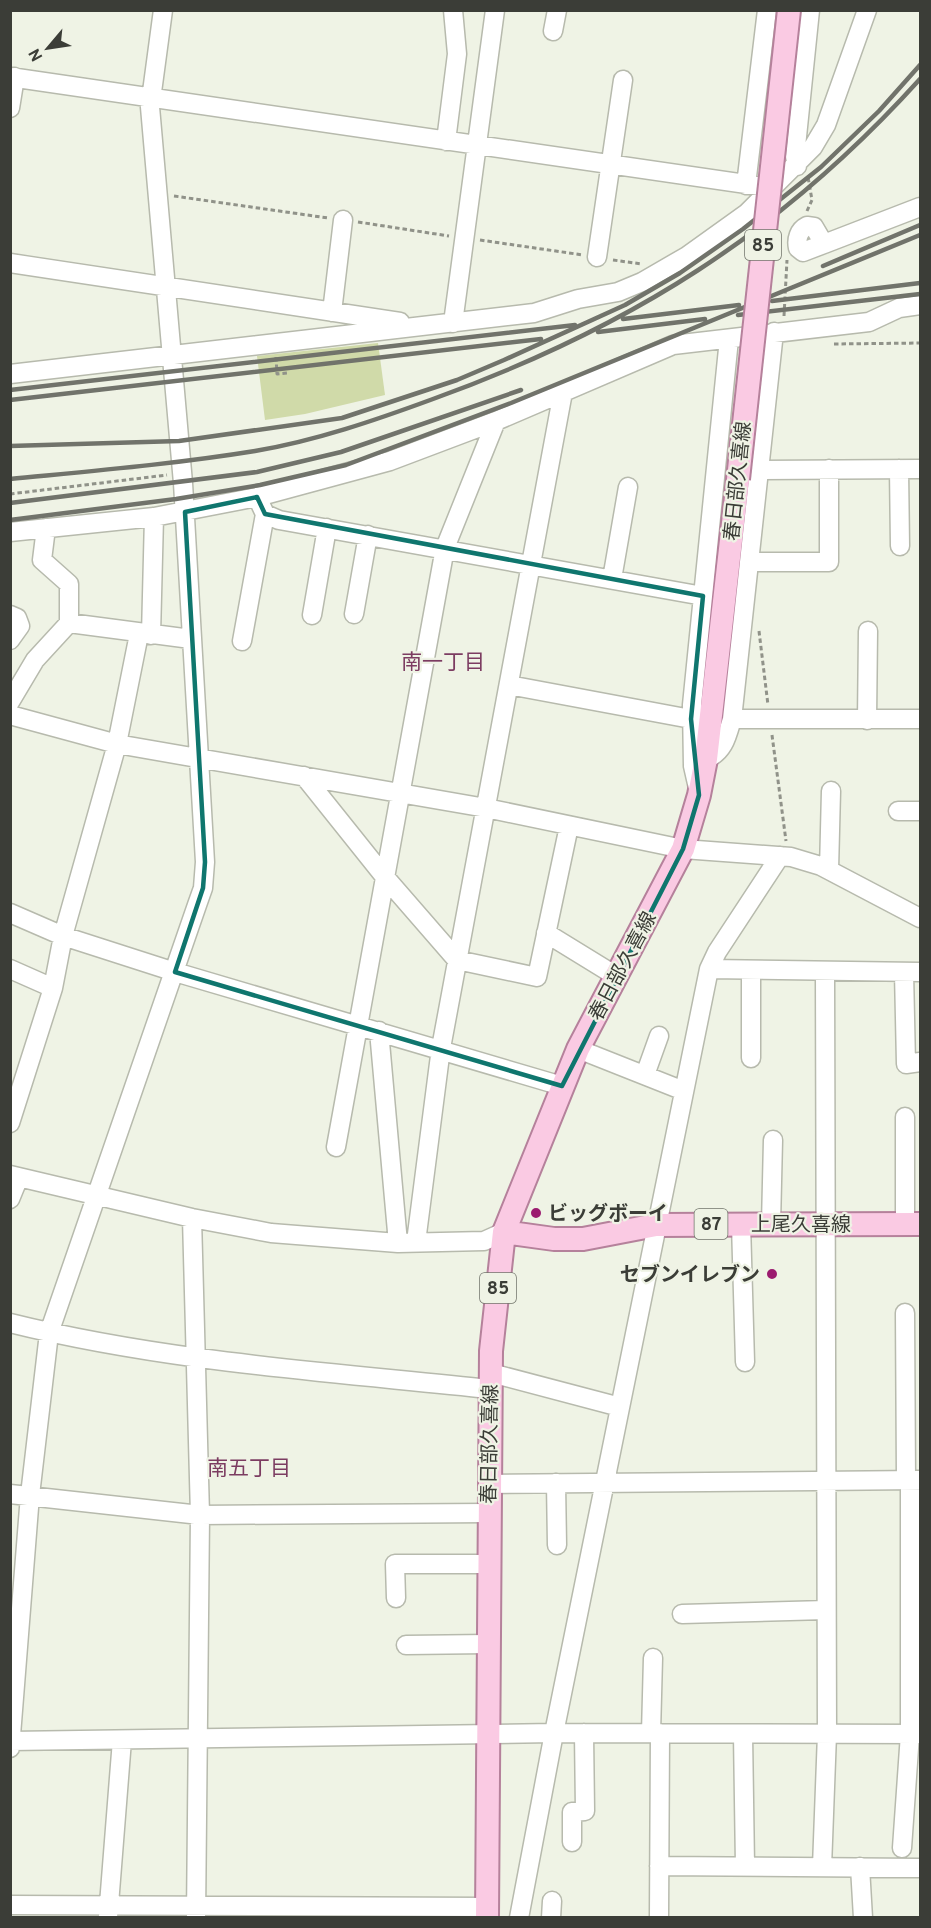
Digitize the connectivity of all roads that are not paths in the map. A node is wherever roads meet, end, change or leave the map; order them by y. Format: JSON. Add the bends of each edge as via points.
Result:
{"nodes":[{"id":1,"x":163,"y":10,"type":"edge"},
{"id":2,"x":453,"y":10,"type":"edge"},
{"id":3,"x":495,"y":10,"type":"edge"},
{"id":4,"x":556,"y":10,"type":"edge"},
{"id":5,"x":767,"y":10,"type":"edge"},
{"id":6,"x":789,"y":10,"type":"edge"},
{"id":7,"x":810,"y":10,"type":"edge"},
{"id":8,"x":863,"y":12,"type":"edge"},
{"id":9,"x":553,"y":31,"type":"dead end"},
{"id":10,"x":13,"y":77,"type":"edge"},
{"id":11,"x":623,"y":80,"type":"dead end"},
{"id":12,"x":150,"y":97,"type":"junction"},
{"id":13,"x":10,"y":108,"type":"edge"},
{"id":14,"x":446,"y":141,"type":"junction"},
{"id":15,"x":477,"y":145,"type":"junction"},
{"id":16,"x":611,"y":165,"type":"junction"},
{"id":17,"x":797,"y":166,"type":"junction"},
{"id":18,"x":746,"y":185,"type":"junction"},
{"id":19,"x":767,"y":193,"type":"junction"},
{"id":20,"x":921,"y":207,"type":"edge"},
{"id":21,"x":343,"y":220,"type":"road end"},
{"id":22,"x":824,"y":244,"type":"dead end"},
{"id":23,"x":597,"y":257,"type":"road end"},
{"id":24,"x":10,"y":263,"type":"edge"},
{"id":25,"x":166,"y":287,"type":"junction"},
{"id":26,"x":921,"y":305,"type":"edge"},
{"id":27,"x":332,"y":312,"type":"junction"},
{"id":28,"x":453,"y":323,"type":"junction"},
{"id":29,"x":415,"y":327,"type":"junction"},
{"id":30,"x":774,"y":333,"type":"junction"},
{"id":31,"x":729,"y":339,"type":"junction"},
{"id":32,"x":172,"y":355,"type":"junction"},
{"id":33,"x":10,"y":374,"type":"edge"},
{"id":34,"x":563,"y":392,"type":"junction"},
{"id":35,"x":496,"y":421,"type":"junction"},
{"id":36,"x":828,"y":469,"type":"junction"},
{"id":37,"x":899,"y":469,"type":"junction"},
{"id":38,"x":921,"y":469,"type":"edge"},
{"id":39,"x":758,"y":470,"type":"junction"},
{"id":40,"x":628,"y":487,"type":"dead end"},
{"id":41,"x":257,"y":497,"type":"junction"},
{"id":42,"x":185,"y":512,"type":"junction"},
{"id":43,"x":265,"y":514,"type":"junction"},
{"id":44,"x":154,"y":517,"type":"junction"},
{"id":45,"x":46,"y":528,"type":"junction"},
{"id":46,"x":327,"y":528,"type":"junction"},
{"id":47,"x":10,"y":532,"type":"edge"},
{"id":48,"x":368,"y":535,"type":"junction"},
{"id":49,"x":900,"y":546,"type":"dead end"},
{"id":50,"x":445,"y":548,"type":"junction"},
{"id":51,"x":750,"y":562,"type":"junction"},
{"id":52,"x":531,"y":564,"type":"junction"},
{"id":53,"x":612,"y":579,"type":"junction"},
{"id":54,"x":703,"y":596,"type":"junction"},
{"id":55,"x":354,"y":614,"type":"dead end"},
{"id":56,"x":10,"y":615,"type":"edge"},
{"id":57,"x":312,"y":615,"type":"dead end"},
{"id":58,"x":69,"y":623,"type":"junction"},
{"id":59,"x":868,"y":631,"type":"dead end"},
{"id":60,"x":145,"y":634,"type":"junction"},
{"id":61,"x":191,"y":639,"type":"junction"},
{"id":62,"x":10,"y":640,"type":"edge"},
{"id":63,"x":242,"y":641,"type":"dead end"},
{"id":64,"x":509,"y":685,"type":"junction"},
{"id":65,"x":10,"y":702,"type":"edge"},
{"id":66,"x":10,"y":715,"type":"edge"},
{"id":67,"x":691,"y":719,"type":"junction"},
{"id":68,"x":732,"y":719,"type":"junction"},
{"id":69,"x":921,"y":719,"type":"edge"},
{"id":70,"x":867,"y":720,"type":"junction"},
{"id":71,"x":117,"y":744,"type":"junction"},
{"id":72,"x":197,"y":758,"type":"junction"},
{"id":73,"x":706,"y":759,"type":"junction"},
{"id":74,"x":304,"y":776,"type":"junction"},
{"id":75,"x":831,"y":791,"type":"dead end"},
{"id":76,"x":400,"y":792,"type":"junction"},
{"id":77,"x":699,"y":795,"type":"junction"},
{"id":78,"x":486,"y":808,"type":"junction"},
{"id":79,"x":921,"y":810,"type":"edge"},
{"id":80,"x":898,"y":811,"type":"dead end"},
{"id":81,"x":569,"y":826,"type":"junction"},
{"id":82,"x":683,"y":849,"type":"junction"},
{"id":83,"x":780,"y":856,"type":"junction"},
{"id":84,"x":829,"y":870,"type":"junction"},
{"id":85,"x":384,"y":876,"type":"junction"},
{"id":86,"x":10,"y":913,"type":"edge"},
{"id":87,"x":921,"y":918,"type":"edge"},
{"id":88,"x":546,"y":933,"type":"junction"},
{"id":89,"x":63,"y":936,"type":"junction"},
{"id":90,"x":457,"y":960,"type":"junction"},
{"id":91,"x":10,"y":969,"type":"edge"},
{"id":92,"x":709,"y":969,"type":"junction"},
{"id":93,"x":751,"y":970,"type":"junction"},
{"id":94,"x":175,"y":972,"type":"junction"},
{"id":95,"x":825,"y":972,"type":"junction"},
{"id":96,"x":912,"y":972,"type":"edge"},
{"id":97,"x":616,"y":976,"type":"junction"},
{"id":98,"x":53,"y":988,"type":"junction"},
{"id":99,"x":357,"y":1024,"type":"junction"},
{"id":100,"x":380,"y":1031,"type":"junction"},
{"id":101,"x":659,"y":1036,"type":"dead end"},
{"id":102,"x":441,"y":1048,"type":"junction"},
{"id":103,"x":579,"y":1049,"type":"junction"},
{"id":104,"x":751,"y":1058,"type":"dead end"},
{"id":105,"x":921,"y":1062,"type":"edge"},
{"id":106,"x":645,"y":1075,"type":"junction"},
{"id":107,"x":562,"y":1086,"type":"junction"},
{"id":108,"x":684,"y":1090,"type":"junction"},
{"id":109,"x":905,"y":1117,"type":"dead end"},
{"id":110,"x":10,"y":1123,"type":"edge"},
{"id":111,"x":773,"y":1140,"type":"dead end"},
{"id":112,"x":336,"y":1147,"type":"dead end"},
{"id":113,"x":15,"y":1176,"type":"edge"},
{"id":114,"x":96,"y":1196,"type":"junction"},
{"id":115,"x":10,"y":1199,"type":"edge"},
{"id":116,"x":192,"y":1218,"type":"junction"},
{"id":117,"x":656,"y":1224,"type":"junction"},
{"id":118,"x":741,"y":1224,"type":"junction"},
{"id":119,"x":771,"y":1224,"type":"junction"},
{"id":120,"x":826,"y":1224,"type":"junction"},
{"id":121,"x":913,"y":1224,"type":"edge"},
{"id":122,"x":504,"y":1232,"type":"junction"},
{"id":123,"x":416,"y":1242,"type":"junction"},
{"id":124,"x":398,"y":1243,"type":"junction"},
{"id":125,"x":905,"y":1313,"type":"dead end"},
{"id":126,"x":10,"y":1323,"type":"edge"},
{"id":127,"x":49,"y":1333,"type":"junction"},
{"id":128,"x":196,"y":1358,"type":"junction"},
{"id":129,"x":745,"y":1362,"type":"dead end"},
{"id":130,"x":490,"y":1381,"type":"junction"},
{"id":131,"x":620,"y":1407,"type":"junction"},
{"id":132,"x":826,"y":1480,"type":"junction"},
{"id":133,"x":912,"y":1480,"type":"edge"},
{"id":134,"x":605,"y":1482,"type":"junction"},
{"id":135,"x":556,"y":1483,"type":"junction"},
{"id":136,"x":488,"y":1484,"type":"junction"},
{"id":137,"x":10,"y":1494,"type":"edge"},
{"id":138,"x":30,"y":1495,"type":"junction"},
{"id":139,"x":488,"y":1513,"type":"junction"},
{"id":140,"x":200,"y":1515,"type":"junction"},
{"id":141,"x":557,"y":1545,"type":"dead end"},
{"id":142,"x":488,"y":1564,"type":"junction"},
{"id":143,"x":396,"y":1598,"type":"dead end"},
{"id":144,"x":826,"y":1610,"type":"junction"},
{"id":145,"x":682,"y":1614,"type":"dead end"},
{"id":146,"x":488,"y":1644,"type":"junction"},
{"id":147,"x":406,"y":1645,"type":"dead end"},
{"id":148,"x":652,"y":1658,"type":"dead end"},
{"id":149,"x":554,"y":1733,"type":"junction"},
{"id":150,"x":585,"y":1733,"type":"junction"},
{"id":151,"x":656,"y":1733,"type":"junction"},
{"id":152,"x":488,"y":1734,"type":"junction"},
{"id":153,"x":743,"y":1734,"type":"junction"},
{"id":154,"x":827,"y":1734,"type":"junction"},
{"id":155,"x":915,"y":1734,"type":"edge"},
{"id":156,"x":198,"y":1737,"type":"junction"},
{"id":157,"x":122,"y":1740,"type":"junction"},
{"id":158,"x":11,"y":1741,"type":"edge"},
{"id":159,"x":10,"y":1748,"type":"edge"},
{"id":160,"x":572,"y":1842,"type":"dead end"},
{"id":161,"x":902,"y":1848,"type":"dead end"},
{"id":162,"x":660,"y":1866,"type":"junction"},
{"id":163,"x":745,"y":1866,"type":"junction"},
{"id":164,"x":822,"y":1867,"type":"junction"},
{"id":165,"x":860,"y":1867,"type":"junction"},
{"id":166,"x":921,"y":1868,"type":"edge"},
{"id":167,"x":10,"y":1905,"type":"edge"},
{"id":168,"x":108,"y":1911,"type":"edge"},
{"id":169,"x":196,"y":1912,"type":"edge"},
{"id":170,"x":487,"y":1912,"type":"edge"},
{"id":171,"x":519,"y":1917,"type":"edge"},
{"id":172,"x":659,"y":1917,"type":"edge"},
{"id":173,"x":863,"y":1917,"type":"edge"}],
"edges":[{"from":1,"to":12,"type":"street"},
{"from":2,"to":14,"type":"street","via":[[458,54]]},
{"from":3,"to":15,"type":"street"},
{"from":4,"to":9,"type":"street"},
{"from":5,"to":18,"type":"street"},
{"from":6,"to":73,"type":"main road","name":"春日部久喜線","number":"85","bridge":true},
{"from":7,"to":17,"type":"street","via":[[795,153]]},
{"from":8,"to":17,"type":"street","via":[[826,125]]},
{"from":10,"to":12,"type":"street"},
{"from":10,"to":13,"type":"street"},
{"from":11,"to":16,"type":"street"},
{"from":12,"to":14,"type":"street"},
{"from":12,"to":25,"type":"street"},
{"from":14,"to":15,"type":"street"},
{"from":15,"to":16,"type":"street"},
{"from":15,"to":28,"type":"street"},
{"from":16,"to":18,"type":"street"},
{"from":16,"to":23,"type":"street"},
{"from":17,"to":19,"type":"street"},
{"from":18,"to":19,"type":"street"},
{"from":19,"to":28,"type":"street","via":[[740,218],[642,282],[540,312]]},
{"from":20,"to":22,"type":"street"},
{"from":21,"to":27,"type":"street"},
{"from":24,"to":25,"type":"street"},
{"from":25,"to":27,"type":"street"},
{"from":25,"to":32,"type":"street"},
{"from":26,"to":30,"type":"street","via":[[899,308],[868,322]]},
{"from":27,"to":29,"type":"street"},
{"from":28,"to":29,"type":"street"},
{"from":29,"to":32,"type":"street"},
{"from":30,"to":31,"type":"street"},
{"from":30,"to":39,"type":"street"},
{"from":31,"to":34,"type":"street","via":[[673,345]]},
{"from":31,"to":54,"type":"street"},
{"from":32,"to":33,"type":"street"},
{"from":32,"to":42,"type":"street"},
{"from":34,"to":35,"type":"street"},
{"from":34,"to":52,"type":"street"},
{"from":35,"to":41,"type":"street","via":[[390,461]]},
{"from":35,"to":50,"type":"street"},
{"from":36,"to":37,"type":"street"},
{"from":36,"to":39,"type":"street"},
{"from":36,"to":51,"type":"street","via":[[829,562]]},
{"from":37,"to":38,"type":"street"},
{"from":37,"to":49,"type":"street"},
{"from":39,"to":51,"type":"street"},
{"from":40,"to":53,"type":"street"},
{"from":41,"to":42,"type":"street"},
{"from":41,"to":43,"type":"street"},
{"from":42,"to":44,"type":"street"},
{"from":42,"to":61,"type":"street"},
{"from":43,"to":46,"type":"street"},
{"from":43,"to":63,"type":"street"},
{"from":44,"to":45,"type":"street"},
{"from":44,"to":60,"type":"street"},
{"from":45,"to":47,"type":"street"},
{"from":45,"to":58,"type":"street","via":[[42,560],[69,584]]},
{"from":46,"to":48,"type":"street"},
{"from":46,"to":57,"type":"street"},
{"from":48,"to":50,"type":"street"},
{"from":48,"to":55,"type":"street"},
{"from":50,"to":52,"type":"street"},
{"from":50,"to":76,"type":"street"},
{"from":51,"to":68,"type":"street"},
{"from":52,"to":53,"type":"street"},
{"from":52,"to":64,"type":"street"},
{"from":53,"to":54,"type":"street"},
{"from":54,"to":67,"type":"street"},
{"from":56,"to":62,"type":"street","via":[[20,627]]},
{"from":58,"to":60,"type":"street"},
{"from":58,"to":65,"type":"street","via":[[35,660]]},
{"from":59,"to":70,"type":"street"},
{"from":60,"to":61,"type":"street"},
{"from":60,"to":71,"type":"street"},
{"from":61,"to":72,"type":"street"},
{"from":64,"to":67,"type":"street"},
{"from":64,"to":78,"type":"street"},
{"from":66,"to":71,"type":"street"},
{"from":67,"to":77,"type":"street"},
{"from":68,"to":70,"type":"street"},
{"from":68,"to":73,"type":"street","via":[[725,743],[716,755]]},
{"from":69,"to":70,"type":"street"},
{"from":71,"to":72,"type":"street"},
{"from":71,"to":89,"type":"street"},
{"from":72,"to":74,"type":"street"},
{"from":72,"to":94,"type":"street","via":[[205,862],[202,888]]},
{"from":73,"to":77,"type":"main road","name":"春日部久喜線","number":"85"},
{"from":74,"to":76,"type":"street"},
{"from":74,"to":85,"type":"street"},
{"from":75,"to":84,"type":"street"},
{"from":76,"to":78,"type":"street"},
{"from":76,"to":85,"type":"street"},
{"from":77,"to":82,"type":"main road","name":"春日部久喜線","number":"85"},
{"from":78,"to":81,"type":"street"},
{"from":78,"to":90,"type":"street"},
{"from":79,"to":80,"type":"street"},
{"from":81,"to":82,"type":"street"},
{"from":81,"to":88,"type":"street"},
{"from":82,"to":83,"type":"street"},
{"from":82,"to":97,"type":"main road","name":"春日部久喜線","number":"85"},
{"from":83,"to":84,"type":"street"},
{"from":83,"to":92,"type":"street"},
{"from":84,"to":87,"type":"street"},
{"from":85,"to":90,"type":"street"},
{"from":85,"to":99,"type":"street"},
{"from":86,"to":89,"type":"street"},
{"from":88,"to":90,"type":"street","via":[[537,977]]},
{"from":88,"to":97,"type":"street"},
{"from":89,"to":94,"type":"street"},
{"from":89,"to":98,"type":"street"},
{"from":90,"to":102,"type":"street"},
{"from":91,"to":98,"type":"street"},
{"from":92,"to":93,"type":"street"},
{"from":92,"to":108,"type":"street"},
{"from":93,"to":95,"type":"street"},
{"from":93,"to":104,"type":"street"},
{"from":94,"to":99,"type":"street"},
{"from":94,"to":114,"type":"street"},
{"from":95,"to":96,"type":"street"},
{"from":95,"to":120,"type":"street"},
{"from":96,"to":105,"type":"street","via":[[906,1064]]},
{"from":97,"to":103,"type":"main road","name":"春日部久喜線","number":"85"},
{"from":98,"to":110,"type":"street"},
{"from":99,"to":100,"type":"street"},
{"from":99,"to":112,"type":"street"},
{"from":100,"to":102,"type":"street"},
{"from":100,"to":124,"type":"street"},
{"from":101,"to":106,"type":"street"},
{"from":102,"to":107,"type":"street"},
{"from":102,"to":123,"type":"street"},
{"from":103,"to":106,"type":"street"},
{"from":103,"to":107,"type":"main road","name":"春日部久喜線","number":"85"},
{"from":106,"to":108,"type":"street"},
{"from":107,"to":122,"type":"main road","name":"春日部久喜線","number":"85"},
{"from":108,"to":117,"type":"street"},
{"from":109,"to":121,"type":"street"},
{"from":111,"to":119,"type":"street"},
{"from":113,"to":114,"type":"street"},
{"from":113,"to":115,"type":"street"},
{"from":114,"to":116,"type":"street"},
{"from":114,"to":127,"type":"street"},
{"from":116,"to":124,"type":"street","via":[[271,1233]]},
{"from":116,"to":128,"type":"street"},
{"from":117,"to":118,"type":"main road","name":"上尾久喜線","number":"87"},
{"from":117,"to":122,"type":"main road","name":"上尾久喜線","number":"87","via":[[583,1239]]},
{"from":117,"to":131,"type":"street"},
{"from":118,"to":119,"type":"main road","name":"上尾久喜線","number":"87"},
{"from":118,"to":129,"type":"street"},
{"from":119,"to":120,"type":"main road","name":"上尾久喜線","number":"87"},
{"from":120,"to":121,"type":"main road","name":"上尾久喜線","number":"87"},
{"from":120,"to":132,"type":"street"},
{"from":122,"to":123,"type":"street","via":[[484,1240]]},
{"from":122,"to":130,"type":"main road","name":"春日部久喜線","number":"85"},
{"from":123,"to":124,"type":"street"},
{"from":125,"to":133,"type":"street"},
{"from":126,"to":127,"type":"street"},
{"from":127,"to":128,"type":"street"},
{"from":127,"to":138,"type":"street"},
{"from":128,"to":130,"type":"street"},
{"from":128,"to":140,"type":"street"},
{"from":130,"to":131,"type":"street"},
{"from":130,"to":136,"type":"main road","name":"春日部久喜線","number":"85"},
{"from":131,"to":134,"type":"street"},
{"from":132,"to":133,"type":"street"},
{"from":132,"to":134,"type":"street"},
{"from":132,"to":144,"type":"street"},
{"from":133,"to":155,"type":"street"},
{"from":134,"to":135,"type":"street"},
{"from":134,"to":149,"type":"street"},
{"from":135,"to":136,"type":"street"},
{"from":135,"to":141,"type":"street"},
{"from":136,"to":139,"type":"main road","name":"春日部久喜線","number":"85"},
{"from":137,"to":138,"type":"street"},
{"from":138,"to":140,"type":"street"},
{"from":138,"to":158,"type":"street"},
{"from":139,"to":140,"type":"street"},
{"from":139,"to":142,"type":"main road","name":"春日部久喜線","number":"85"},
{"from":140,"to":156,"type":"street"},
{"from":142,"to":143,"type":"street","via":[[395,1564]]},
{"from":142,"to":146,"type":"main road","name":"春日部久喜線","number":"85"},
{"from":144,"to":145,"type":"street"},
{"from":144,"to":154,"type":"street"},
{"from":146,"to":147,"type":"street"},
{"from":146,"to":152,"type":"main road","name":"春日部久喜線","number":"85"},
{"from":148,"to":151,"type":"street"},
{"from":149,"to":150,"type":"street"},
{"from":149,"to":152,"type":"street"},
{"from":149,"to":171,"type":"street"},
{"from":150,"to":151,"type":"street"},
{"from":150,"to":160,"type":"street","via":[[585,1811],[572,1812]]},
{"from":151,"to":153,"type":"street"},
{"from":151,"to":162,"type":"street"},
{"from":152,"to":156,"type":"street"},
{"from":152,"to":170,"type":"main road","name":"春日部久喜線","number":"85"},
{"from":153,"to":154,"type":"street"},
{"from":153,"to":163,"type":"street"},
{"from":154,"to":155,"type":"street"},
{"from":154,"to":164,"type":"street"},
{"from":155,"to":161,"type":"street"},
{"from":156,"to":157,"type":"street"},
{"from":156,"to":169,"type":"street"},
{"from":157,"to":158,"type":"street"},
{"from":157,"to":168,"type":"street"},
{"from":158,"to":159,"type":"street"},
{"from":162,"to":163,"type":"street"},
{"from":162,"to":172,"type":"street"},
{"from":163,"to":164,"type":"street"},
{"from":164,"to":165,"type":"street"},
{"from":165,"to":166,"type":"street"},
{"from":165,"to":173,"type":"street"},
{"from":167,"to":168,"type":"street"},
{"from":168,"to":169,"type":"street"},
{"from":169,"to":170,"type":"street"}]}
